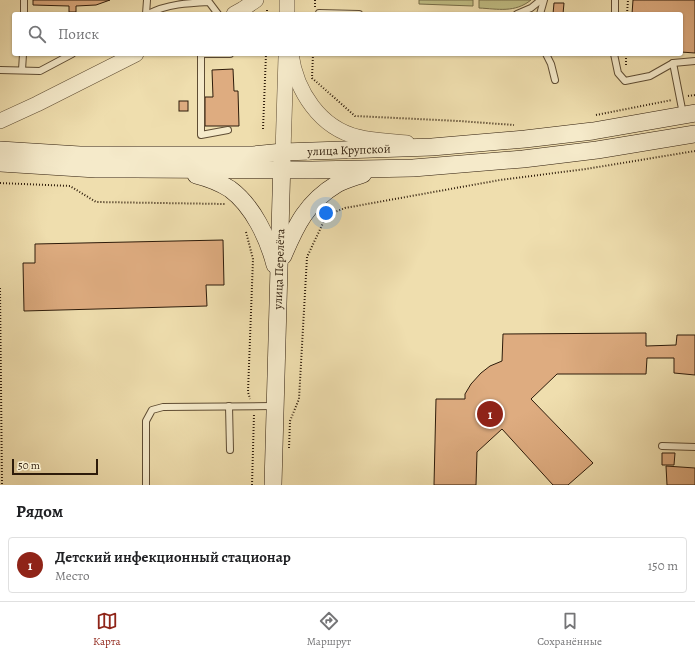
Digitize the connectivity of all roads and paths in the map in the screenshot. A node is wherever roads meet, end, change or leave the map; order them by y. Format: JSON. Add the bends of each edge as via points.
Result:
{"nodes":[{"id":1,"x":24,"y":0,"type":"edge"},
{"id":2,"x":147,"y":0,"type":"edge"},
{"id":3,"x":256,"y":0,"type":"edge"},
{"id":4,"x":287,"y":0,"type":"edge"},
{"id":5,"x":542,"y":0,"type":"edge"},
{"id":6,"x":615,"y":0,"type":"edge"},
{"id":7,"x":628,"y":0,"type":"edge"},
{"id":8,"x":24,"y":12,"type":"edge"},
{"id":9,"x":147,"y":12,"type":"edge"},
{"id":10,"x":152,"y":12,"type":"edge"},
{"id":11,"x":216,"y":12,"type":"edge"},
{"id":12,"x":238,"y":12,"type":"edge"},
{"id":13,"x":287,"y":12,"type":"edge"},
{"id":14,"x":521,"y":12,"type":"edge"},
{"id":15,"x":540,"y":12,"type":"edge"},
{"id":16,"x":615,"y":12,"type":"edge"},
{"id":17,"x":628,"y":12,"type":"edge"},
{"id":18,"x":23,"y":56,"type":"edge"},
{"id":19,"x":68,"y":56,"type":"edge"},
{"id":20,"x":132,"y":56,"type":"edge"},
{"id":21,"x":200,"y":56,"type":"edge"},
{"id":22,"x":266,"y":56,"type":"edge"},
{"id":23,"x":286,"y":56,"type":"edge"},
{"id":24,"x":291,"y":56,"type":"edge"},
{"id":25,"x":313,"y":56,"type":"edge"},
{"id":26,"x":547,"y":56,"type":"edge"},
{"id":27,"x":614,"y":56,"type":"edge"},
{"id":28,"x":695,"y":61,"type":"edge"},
{"id":29,"x":673,"y":64,"type":"junction"},
{"id":30,"x":0,"y":70,"type":"edge"},
{"id":31,"x":22,"y":70,"type":"junction"},
{"id":32,"x":555,"y":80,"type":"dead end"},
{"id":33,"x":695,"y":95,"type":"edge"},
{"id":34,"x":680,"y":98,"type":"junction"},
{"id":35,"x":689,"y":114,"type":"edge"},
{"id":36,"x":595,"y":115,"type":"dead end"},
{"id":37,"x":0,"y":121,"type":"edge"},
{"id":38,"x":518,"y":125,"type":"dead end"},
{"id":39,"x":263,"y":129,"type":"dead end"},
{"id":40,"x":228,"y":130,"type":"dead end"},
{"id":41,"x":695,"y":134,"type":"edge"},
{"id":42,"x":432,"y":147,"type":"junction"},
{"id":43,"x":0,"y":150,"type":"edge"},
{"id":44,"x":695,"y":151,"type":"edge"},
{"id":45,"x":283,"y":152,"type":"junction"},
{"id":46,"x":0,"y":163,"type":"edge"},
{"id":47,"x":377,"y":169,"type":"junction"},
{"id":48,"x":179,"y":170,"type":"junction"},
{"id":49,"x":282,"y":170,"type":"junction"},
{"id":50,"x":0,"y":183,"type":"edge"},
{"id":51,"x":228,"y":205,"type":"dead end"},
{"id":52,"x":244,"y":226,"type":"dead end"},
{"id":53,"x":278,"y":277,"type":"junction"},
{"id":54,"x":0,"y":288,"type":"edge"},
{"id":55,"x":229,"y":406,"type":"junction"},
{"id":56,"x":254,"y":406,"type":"junction"},
{"id":57,"x":275,"y":406,"type":"junction"},
{"id":58,"x":662,"y":446,"type":"dead end"},
{"id":59,"x":695,"y":447,"type":"edge"},
{"id":60,"x":230,"y":450,"type":"dead end"},
{"id":61,"x":289,"y":453,"type":"dead end"},
{"id":62,"x":2,"y":485,"type":"edge"},
{"id":63,"x":146,"y":485,"type":"edge"},
{"id":64,"x":252,"y":485,"type":"edge"},
{"id":65,"x":273,"y":485,"type":"edge"}],
"edges":[{"from":1,"to":8,"type":"lane"},
{"from":2,"to":9,"type":"lane"},
{"from":3,"to":12,"type":"street"},
{"from":4,"to":13,"type":"street"},
{"from":5,"to":14,"type":"lane"},
{"from":5,"to":15,"type":"lane"},
{"from":6,"to":16,"type":"lane"},
{"from":7,"to":17,"type":"path"},
{"from":10,"to":11,"type":"lane","via":[[175,4],[209,2]]},
{"from":18,"to":31,"type":"lane"},
{"from":19,"to":31,"type":"lane","via":[[40,71]]},
{"from":20,"to":37,"type":"street"},
{"from":21,"to":40,"type":"lane","via":[[202,135]]},
{"from":22,"to":39,"type":"path"},
{"from":23,"to":45,"type":"street","name":"улица Перелёта"},
{"from":24,"to":42,"type":"street","via":[[299,84],[311,105],[323,119],[342,132],[359,138]]},
{"from":25,"to":38,"type":"path","via":[[312,78],[355,116]]},
{"from":26,"to":32,"type":"lane"},
{"from":27,"to":29,"type":"lane","via":[[618,73],[625,81],[650,76]]},
{"from":28,"to":29,"type":"lane"},
{"from":29,"to":34,"type":"lane"},
{"from":30,"to":31,"type":"lane"},
{"from":33,"to":34,"type":"path"},
{"from":34,"to":35,"type":"lane"},
{"from":34,"to":36,"type":"path"},
{"from":35,"to":42,"type":"main road","name":"улица Крупской","via":[[525,140]]},
{"from":41,"to":47,"type":"main road","name":"улица Крупской","via":[[523,159]]},
{"from":42,"to":45,"type":"main road","name":"улица Крупской"},
{"from":43,"to":45,"type":"main road","name":"улица Крупской","via":[[96,155],[253,155]]},
{"from":44,"to":61,"type":"path","via":[[608,166],[500,180],[345,208],[330,214],[307,257],[299,399],[290,421]]},
{"from":45,"to":49,"type":"main road","name":"улица Перелёта"},
{"from":46,"to":48,"type":"main road","name":"улица Крупской","via":[[96,169]]},
{"from":47,"to":49,"type":"main road","name":"улица Крупской"},
{"from":47,"to":53,"type":"main road","via":[[338,184],[316,199],[292,235]]},
{"from":48,"to":49,"type":"main road","name":"улица Крупской"},
{"from":48,"to":53,"type":"main road","via":[[215,181],[230,189],[242,200],[264,236],[273,256]]},
{"from":49,"to":53,"type":"main road","name":"улица Перелёта"},
{"from":50,"to":51,"type":"path","via":[[70,186],[96,202]]},
{"from":52,"to":56,"type":"path","via":[[253,259],[248,392]]},
{"from":53,"to":57,"type":"main road","name":"улица Перелёта"},
{"from":54,"to":62,"type":"path"},
{"from":55,"to":56,"type":"lane"},
{"from":55,"to":60,"type":"lane"},
{"from":55,"to":63,"type":"lane","via":[[163,407],[152,410],[146,421]]},
{"from":56,"to":57,"type":"lane"},
{"from":56,"to":64,"type":"path"},
{"from":57,"to":65,"type":"main road","name":"улица Перелёта"},
{"from":58,"to":59,"type":"lane"}]}
